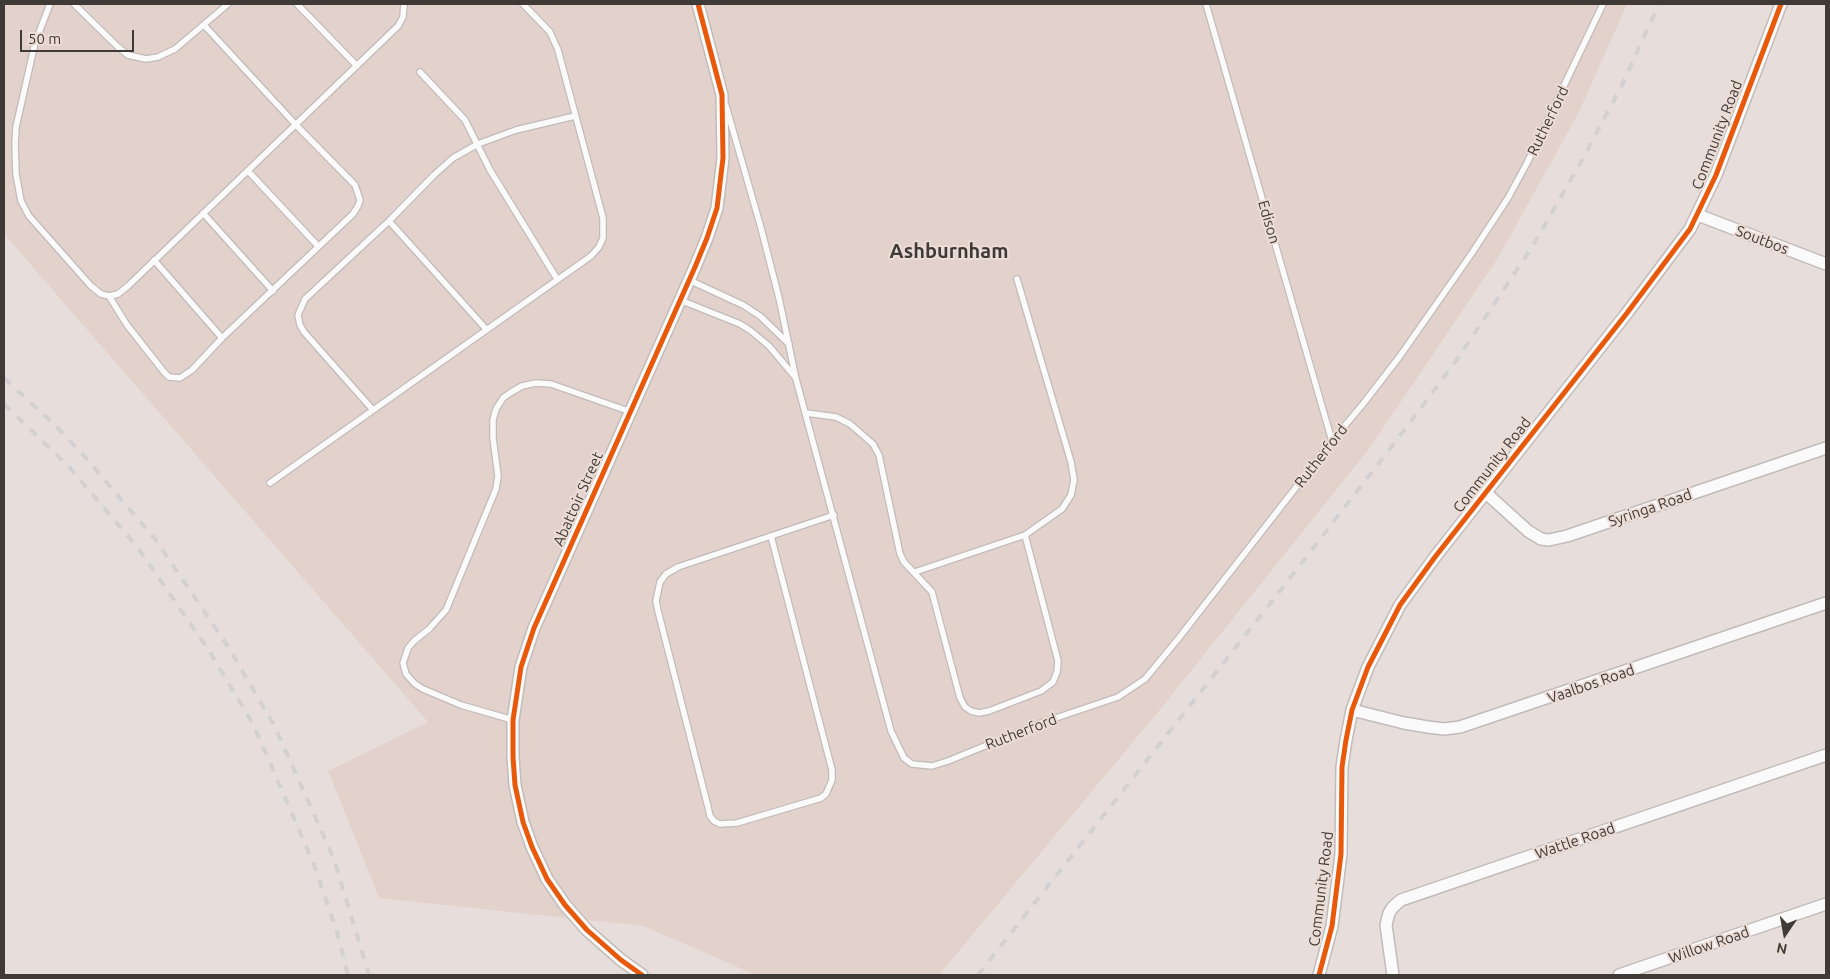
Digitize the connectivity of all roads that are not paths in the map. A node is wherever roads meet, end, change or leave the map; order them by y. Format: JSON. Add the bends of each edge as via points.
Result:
{"nodes":[{"id":1,"x":50,"y":4,"type":"edge"},
{"id":2,"x":74,"y":4,"type":"edge"},
{"id":3,"x":228,"y":4,"type":"edge"},
{"id":4,"x":297,"y":4,"type":"edge"},
{"id":5,"x":404,"y":4,"type":"edge"},
{"id":6,"x":523,"y":4,"type":"edge"},
{"id":7,"x":698,"y":4,"type":"edge"},
{"id":8,"x":1206,"y":4,"type":"edge"},
{"id":9,"x":1602,"y":4,"type":"edge"},
{"id":10,"x":1781,"y":4,"type":"edge"},
{"id":11,"x":204,"y":24,"type":"junction"},
{"id":12,"x":357,"y":66,"type":"junction"},
{"id":13,"x":420,"y":72,"type":"dead end"},
{"id":14,"x":722,"y":94,"type":"junction"},
{"id":15,"x":575,"y":116,"type":"junction"},
{"id":16,"x":296,"y":126,"type":"junction"},
{"id":17,"x":478,"y":144,"type":"junction"},
{"id":18,"x":248,"y":171,"type":"junction"},
{"id":19,"x":203,"y":213,"type":"junction"},
{"id":20,"x":1698,"y":215,"type":"junction"},
{"id":21,"x":389,"y":221,"type":"junction"},
{"id":22,"x":318,"y":246,"type":"junction"},
{"id":23,"x":154,"y":260,"type":"junction"},
{"id":24,"x":1826,"y":264,"type":"edge"},
{"id":25,"x":557,"y":279,"type":"junction"},
{"id":26,"x":1017,"y":279,"type":"dead end"},
{"id":27,"x":689,"y":280,"type":"junction"},
{"id":28,"x":273,"y":291,"type":"junction"},
{"id":29,"x":109,"y":296,"type":"junction"},
{"id":30,"x":680,"y":300,"type":"junction"},
{"id":31,"x":486,"y":329,"type":"junction"},
{"id":32,"x":222,"y":338,"type":"junction"},
{"id":33,"x":789,"y":344,"type":"junction"},
{"id":34,"x":796,"y":378,"type":"junction"},
{"id":35,"x":373,"y":410,"type":"junction"},
{"id":36,"x":631,"y":412,"type":"junction"},
{"id":37,"x":806,"y":413,"type":"junction"},
{"id":38,"x":1332,"y":441,"type":"junction"},
{"id":39,"x":1826,"y":448,"type":"edge"},
{"id":40,"x":270,"y":483,"type":"dead end"},
{"id":41,"x":1486,"y":492,"type":"junction"},
{"id":42,"x":834,"y":515,"type":"junction"},
{"id":43,"x":1025,"y":535,"type":"junction"},
{"id":44,"x":771,"y":536,"type":"junction"},
{"id":45,"x":915,"y":572,"type":"junction"},
{"id":46,"x":1826,"y":603,"type":"edge"},
{"id":47,"x":1352,"y":710,"type":"junction"},
{"id":48,"x":513,"y":720,"type":"junction"},
{"id":49,"x":1826,"y":755,"type":"edge"},
{"id":50,"x":912,"y":764,"type":"joint"},
{"id":51,"x":1826,"y":904,"type":"edge"},
{"id":52,"x":642,"y":975,"type":"edge"},
{"id":53,"x":1319,"y":975,"type":"edge"},
{"id":54,"x":1393,"y":975,"type":"edge"},
{"id":55,"x":1619,"y":975,"type":"edge"}],
"edges":[{"from":1,"to":29,"type":"lane","via":[[35,43],[16,127],[16,169],[21,201],[28,216],[91,286]]},
{"from":2,"to":11,"type":"lane","via":[[118,48],[136,58],[166,54]]},
{"from":3,"to":11,"type":"lane"},
{"from":4,"to":12,"type":"lane"},
{"from":5,"to":12,"type":"lane","via":[[398,26]]},
{"from":6,"to":15,"type":"lane","via":[[554,40]]},
{"from":7,"to":14,"type":"street","name":"Abattoir Street"},
{"from":8,"to":38,"type":"lane","name":"Edison"},
{"from":9,"to":38,"type":"lane","name":"Rutherford","via":[[1555,107],[1508,198],[1400,356]]},
{"from":10,"to":20,"type":"street","name":"Community Road"},
{"from":11,"to":16,"type":"lane"},
{"from":12,"to":16,"type":"lane"},
{"from":13,"to":17,"type":"lane","via":[[464,120]]},
{"from":14,"to":27,"type":"street","name":"Abattoir Street","via":[[723,158],[718,199],[707,238]]},
{"from":14,"to":33,"type":"lane","name":"Abattoir Street","via":[[743,160]]},
{"from":15,"to":17,"type":"lane","via":[[516,130]]},
{"from":15,"to":25,"type":"lane","via":[[603,218],[603,238],[591,256]]},
{"from":16,"to":18,"type":"lane"},
{"from":16,"to":22,"type":"lane","via":[[349,178],[360,200],[353,214]]},
{"from":17,"to":21,"type":"lane","via":[[444,165]]},
{"from":17,"to":25,"type":"lane","via":[[490,170]]},
{"from":18,"to":19,"type":"lane"},
{"from":18,"to":22,"type":"lane"},
{"from":19,"to":23,"type":"lane"},
{"from":19,"to":28,"type":"lane"},
{"from":20,"to":24,"type":"street","name":"Soutbos"},
{"from":20,"to":41,"type":"street","name":"Community Road","via":[[1673,253]]},
{"from":21,"to":31,"type":"lane"},
{"from":21,"to":35,"type":"lane","via":[[305,300],[298,315],[304,332]]},
{"from":22,"to":28,"type":"lane"},
{"from":23,"to":29,"type":"lane","via":[[118,294]]},
{"from":23,"to":32,"type":"lane"},
{"from":25,"to":31,"type":"lane"},
{"from":26,"to":43,"type":"lane","via":[[1074,480],[1071,496],[1062,509]]},
{"from":27,"to":30,"type":"street","name":"Abattoir Street"},
{"from":27,"to":33,"type":"lane","via":[[743,305],[760,316]]},
{"from":28,"to":32,"type":"lane"},
{"from":29,"to":32,"type":"lane","via":[[141,345],[169,377],[186,375]]},
{"from":30,"to":34,"type":"lane","name":"Abattoir Street","via":[[740,324],[756,334]]},
{"from":30,"to":36,"type":"street","name":"Abattoir Street"},
{"from":31,"to":35,"type":"lane"},
{"from":33,"to":34,"type":"lane","name":"Abattoir Street"},
{"from":34,"to":37,"type":"lane","name":"Abattoir Street"},
{"from":35,"to":40,"type":"lane"},
{"from":36,"to":48,"type":"street","name":"Abattoir Street","via":[[534,628],[521,667]]},
{"from":36,"to":48,"type":"lane","via":[[551,384],[536,383],[510,393],[496,409],[493,420],[498,476],[496,490],[446,610],[408,648],[403,663],[406,674],[423,689],[461,705]]},
{"from":37,"to":42,"type":"lane","name":"Abattoir Street"},
{"from":37,"to":45,"type":"lane","via":[[836,417],[850,424],[873,444],[879,455],[900,554]]},
{"from":38,"to":50,"type":"lane","name":"Rutherford","via":[[1145,679],[1118,697],[1041,723],[948,762],[932,766]]},
{"from":39,"to":41,"type":"street","name":"Syringa Road","via":[[1549,540],[1528,531]]},
{"from":41,"to":47,"type":"street","name":"Community Road","via":[[1400,605],[1368,667]]},
{"from":42,"to":44,"type":"lane"},
{"from":42,"to":50,"type":"lane","name":"Abattoir Street","via":[[891,731],[904,758]]},
{"from":43,"to":45,"type":"lane"},
{"from":43,"to":45,"type":"lane","via":[[1058,661],[1057,672],[1048,687],[989,711],[971,711],[960,698],[932,592]]},
{"from":44,"to":44,"type":"lane","via":[[678,568],[666,574],[657,592],[658,611],[710,816],[720,824],[820,798],[826,794],[832,780]]},
{"from":46,"to":47,"type":"street","name":"Vaalbos Road","via":[[1460,727],[1428,727]]},
{"from":47,"to":53,"type":"street","name":"Community Road","via":[[1342,767],[1341,854],[1332,926]]},
{"from":48,"to":52,"type":"street","name":"Abattoir Street","via":[[515,785],[523,822],[547,879],[587,930]]},
{"from":49,"to":54,"type":"street","name":"Wattle Road","via":[[1401,900],[1393,906],[1386,925]]},
{"from":51,"to":55,"type":"street","name":"Willow Road"}]}
